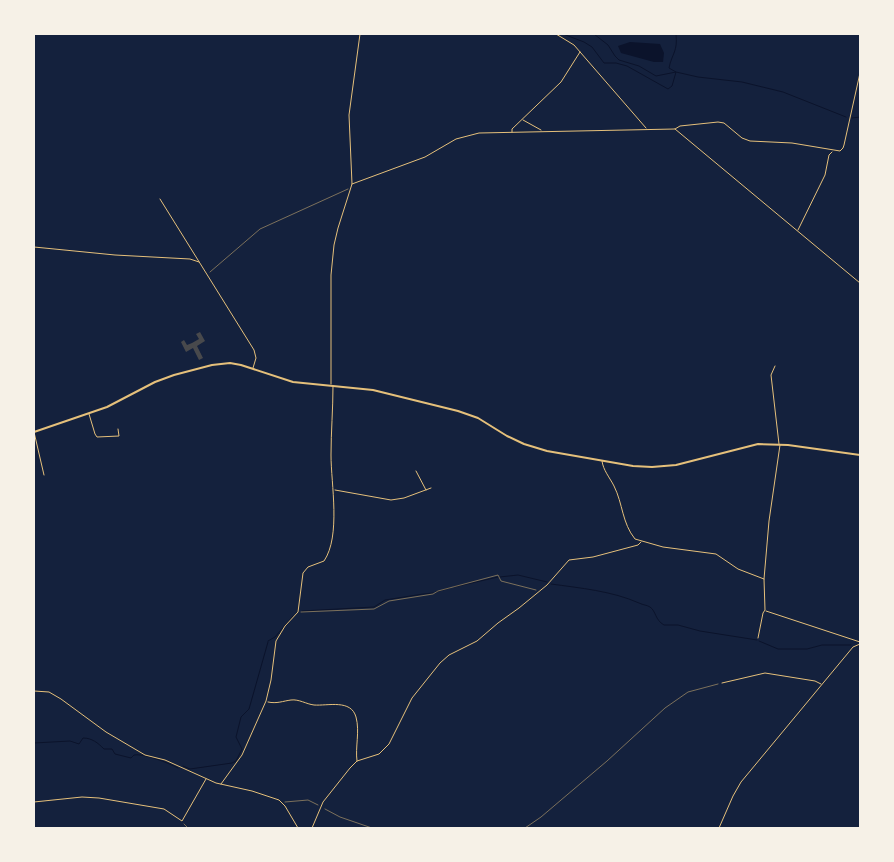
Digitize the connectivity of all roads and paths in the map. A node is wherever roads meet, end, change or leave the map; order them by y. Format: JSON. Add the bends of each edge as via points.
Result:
{"nodes":[{"id":1,"x":360,"y":34,"type":"edge"},
{"id":2,"x":376,"y":34,"type":"edge"},
{"id":3,"x":417,"y":34,"type":"edge"},
{"id":4,"x":556,"y":34,"type":"edge"},
{"id":5,"x":580,"y":51,"type":"junction"},
{"id":6,"x":860,"y":73,"type":"edge"},
{"id":7,"x":523,"y":119,"type":"junction"},
{"id":8,"x":647,"y":129,"type":"junction"},
{"id":9,"x":675,"y":129,"type":"junction"},
{"id":10,"x":543,"y":131,"type":"junction"},
{"id":11,"x":512,"y":132,"type":"junction"},
{"id":12,"x":833,"y":151,"type":"junction"},
{"id":13,"x":352,"y":184,"type":"junction"},
{"id":14,"x":351,"y":187,"type":"junction"},
{"id":15,"x":160,"y":199,"type":"dead end"},
{"id":16,"x":797,"y":230,"type":"junction"},
{"id":17,"x":34,"y":247,"type":"edge"},
{"id":18,"x":200,"y":262,"type":"junction"},
{"id":19,"x":207,"y":274,"type":"junction"},
{"id":20,"x":860,"y":283,"type":"edge"},
{"id":21,"x":189,"y":365,"type":"dead end"},
{"id":22,"x":775,"y":366,"type":"dead end"},
{"id":23,"x":253,"y":369,"type":"junction"},
{"id":24,"x":191,"y":370,"type":"junction"},
{"id":25,"x":332,"y":385,"type":"junction"},
{"id":26,"x":89,"y":414,"type":"junction"},
{"id":27,"x":118,"y":428,"type":"dead end"},
{"id":28,"x":34,"y":432,"type":"edge"},
{"id":29,"x":779,"y":444,"type":"junction"},
{"id":30,"x":860,"y":455,"type":"edge"},
{"id":31,"x":602,"y":461,"type":"junction"},
{"id":32,"x":416,"y":471,"type":"dead end"},
{"id":33,"x":44,"y":475,"type":"dead end"},
{"id":34,"x":432,"y":488,"type":"dead end"},
{"id":35,"x":334,"y":490,"type":"junction"},
{"id":36,"x":426,"y":490,"type":"junction"},
{"id":37,"x":641,"y":542,"type":"junction"},
{"id":38,"x":764,"y":579,"type":"junction"},
{"id":39,"x":540,"y":591,"type":"junction"},
{"id":40,"x":765,"y":610,"type":"junction"},
{"id":41,"x":298,"y":612,"type":"junction"},
{"id":42,"x":758,"y":638,"type":"dead end"},
{"id":43,"x":860,"y":643,"type":"edge"},
{"id":44,"x":722,"y":683,"type":"joint"},
{"id":45,"x":822,"y":684,"type":"junction"},
{"id":46,"x":34,"y":691,"type":"edge"},
{"id":47,"x":266,"y":701,"type":"junction"},
{"id":48,"x":357,"y":762,"type":"junction"},
{"id":49,"x":206,"y":778,"type":"junction"},
{"id":50,"x":221,"y":784,"type":"junction"},
{"id":51,"x":34,"y":802,"type":"edge"},
{"id":52,"x":281,"y":802,"type":"junction"},
{"id":53,"x":321,"y":807,"type":"junction"},
{"id":54,"x":182,"y":821,"type":"junction"},
{"id":55,"x":183,"y":828,"type":"edge"},
{"id":56,"x":188,"y":828,"type":"edge"},
{"id":57,"x":298,"y":828,"type":"edge"},
{"id":58,"x":312,"y":828,"type":"edge"},
{"id":59,"x":372,"y":828,"type":"edge"},
{"id":60,"x":525,"y":828,"type":"edge"},
{"id":61,"x":720,"y":828,"type":"edge"}],
"edges":[{"from":1,"to":13,"type":"street","via":[[349,114]]},
{"from":2,"to":3,"type":"street"},
{"from":4,"to":5,"type":"street"},
{"from":5,"to":7,"type":"street","via":[[560,82]]},
{"from":5,"to":8,"type":"street"},
{"from":6,"to":12,"type":"street","via":[[844,148]]},
{"from":7,"to":10,"type":"street"},
{"from":7,"to":11,"type":"street"},
{"from":8,"to":9,"type":"street"},
{"from":8,"to":10,"type":"street"},
{"from":9,"to":12,"type":"street","via":[[721,122],[750,141],[792,143]]},
{"from":9,"to":16,"type":"street"},
{"from":10,"to":11,"type":"street"},
{"from":11,"to":13,"type":"street","via":[[464,136],[425,158]]},
{"from":12,"to":16,"type":"street","via":[[821,184]]},
{"from":13,"to":14,"type":"street"},
{"from":14,"to":19,"type":"path","via":[[260,229]]},
{"from":14,"to":25,"type":"street","via":[[334,245],[331,275]]},
{"from":15,"to":18,"type":"street"},
{"from":16,"to":20,"type":"street"},
{"from":17,"to":18,"type":"street"},
{"from":18,"to":19,"type":"street"},
{"from":19,"to":23,"type":"street","via":[[254,350]]},
{"from":21,"to":24,"type":"street"},
{"from":22,"to":29,"type":"street","via":[[771,375]]},
{"from":23,"to":24,"type":"main road","via":[[225,363]]},
{"from":23,"to":25,"type":"main road","via":[[294,382]]},
{"from":24,"to":26,"type":"main road","via":[[164,378],[118,403]]},
{"from":25,"to":31,"type":"main road","via":[[373,390],[460,411],[524,444]]},
{"from":25,"to":35,"type":"street"},
{"from":26,"to":27,"type":"street","via":[[97,437],[119,436]]},
{"from":26,"to":28,"type":"main road"},
{"from":28,"to":33,"type":"street"},
{"from":29,"to":30,"type":"main road"},
{"from":29,"to":31,"type":"main road","via":[[750,445],[665,466]]},
{"from":29,"to":38,"type":"street"},
{"from":31,"to":37,"type":"street","via":[[619,497],[626,524]]},
{"from":32,"to":36,"type":"street"},
{"from":34,"to":36,"type":"street"},
{"from":35,"to":36,"type":"street","via":[[391,500]]},
{"from":35,"to":41,"type":"street","via":[[328,553],[324,561],[308,567],[303,573]]},
{"from":37,"to":38,"type":"street","via":[[716,554],[738,569]]},
{"from":37,"to":39,"type":"street","via":[[593,557],[569,560]]},
{"from":38,"to":40,"type":"street"},
{"from":39,"to":41,"type":"path","via":[[501,582],[498,575],[433,594],[389,600],[374,609]]},
{"from":39,"to":48,"type":"street","via":[[476,641],[443,660],[412,698],[385,748],[379,754]]},
{"from":40,"to":42,"type":"street"},
{"from":40,"to":43,"type":"street"},
{"from":41,"to":47,"type":"street","via":[[276,641]]},
{"from":43,"to":45,"type":"street"},
{"from":44,"to":45,"type":"street","via":[[765,673]]},
{"from":44,"to":60,"type":"path","via":[[698,689],[676,700],[542,817]]},
{"from":45,"to":61,"type":"street","via":[[741,782]]},
{"from":46,"to":49,"type":"street","via":[[49,692],[141,753]]},
{"from":47,"to":48,"type":"street","via":[[292,700],[349,708],[357,723]]},
{"from":47,"to":50,"type":"street","via":[[242,755]]},
{"from":48,"to":53,"type":"street"},
{"from":49,"to":50,"type":"street"},
{"from":49,"to":54,"type":"street"},
{"from":50,"to":52,"type":"street"},
{"from":51,"to":54,"type":"street","via":[[99,798],[164,809]]},
{"from":52,"to":53,"type":"path","via":[[308,800]]},
{"from":52,"to":57,"type":"street"},
{"from":53,"to":58,"type":"street"},
{"from":53,"to":59,"type":"path"},
{"from":54,"to":55,"type":"path"},
{"from":54,"to":56,"type":"path"}]}
